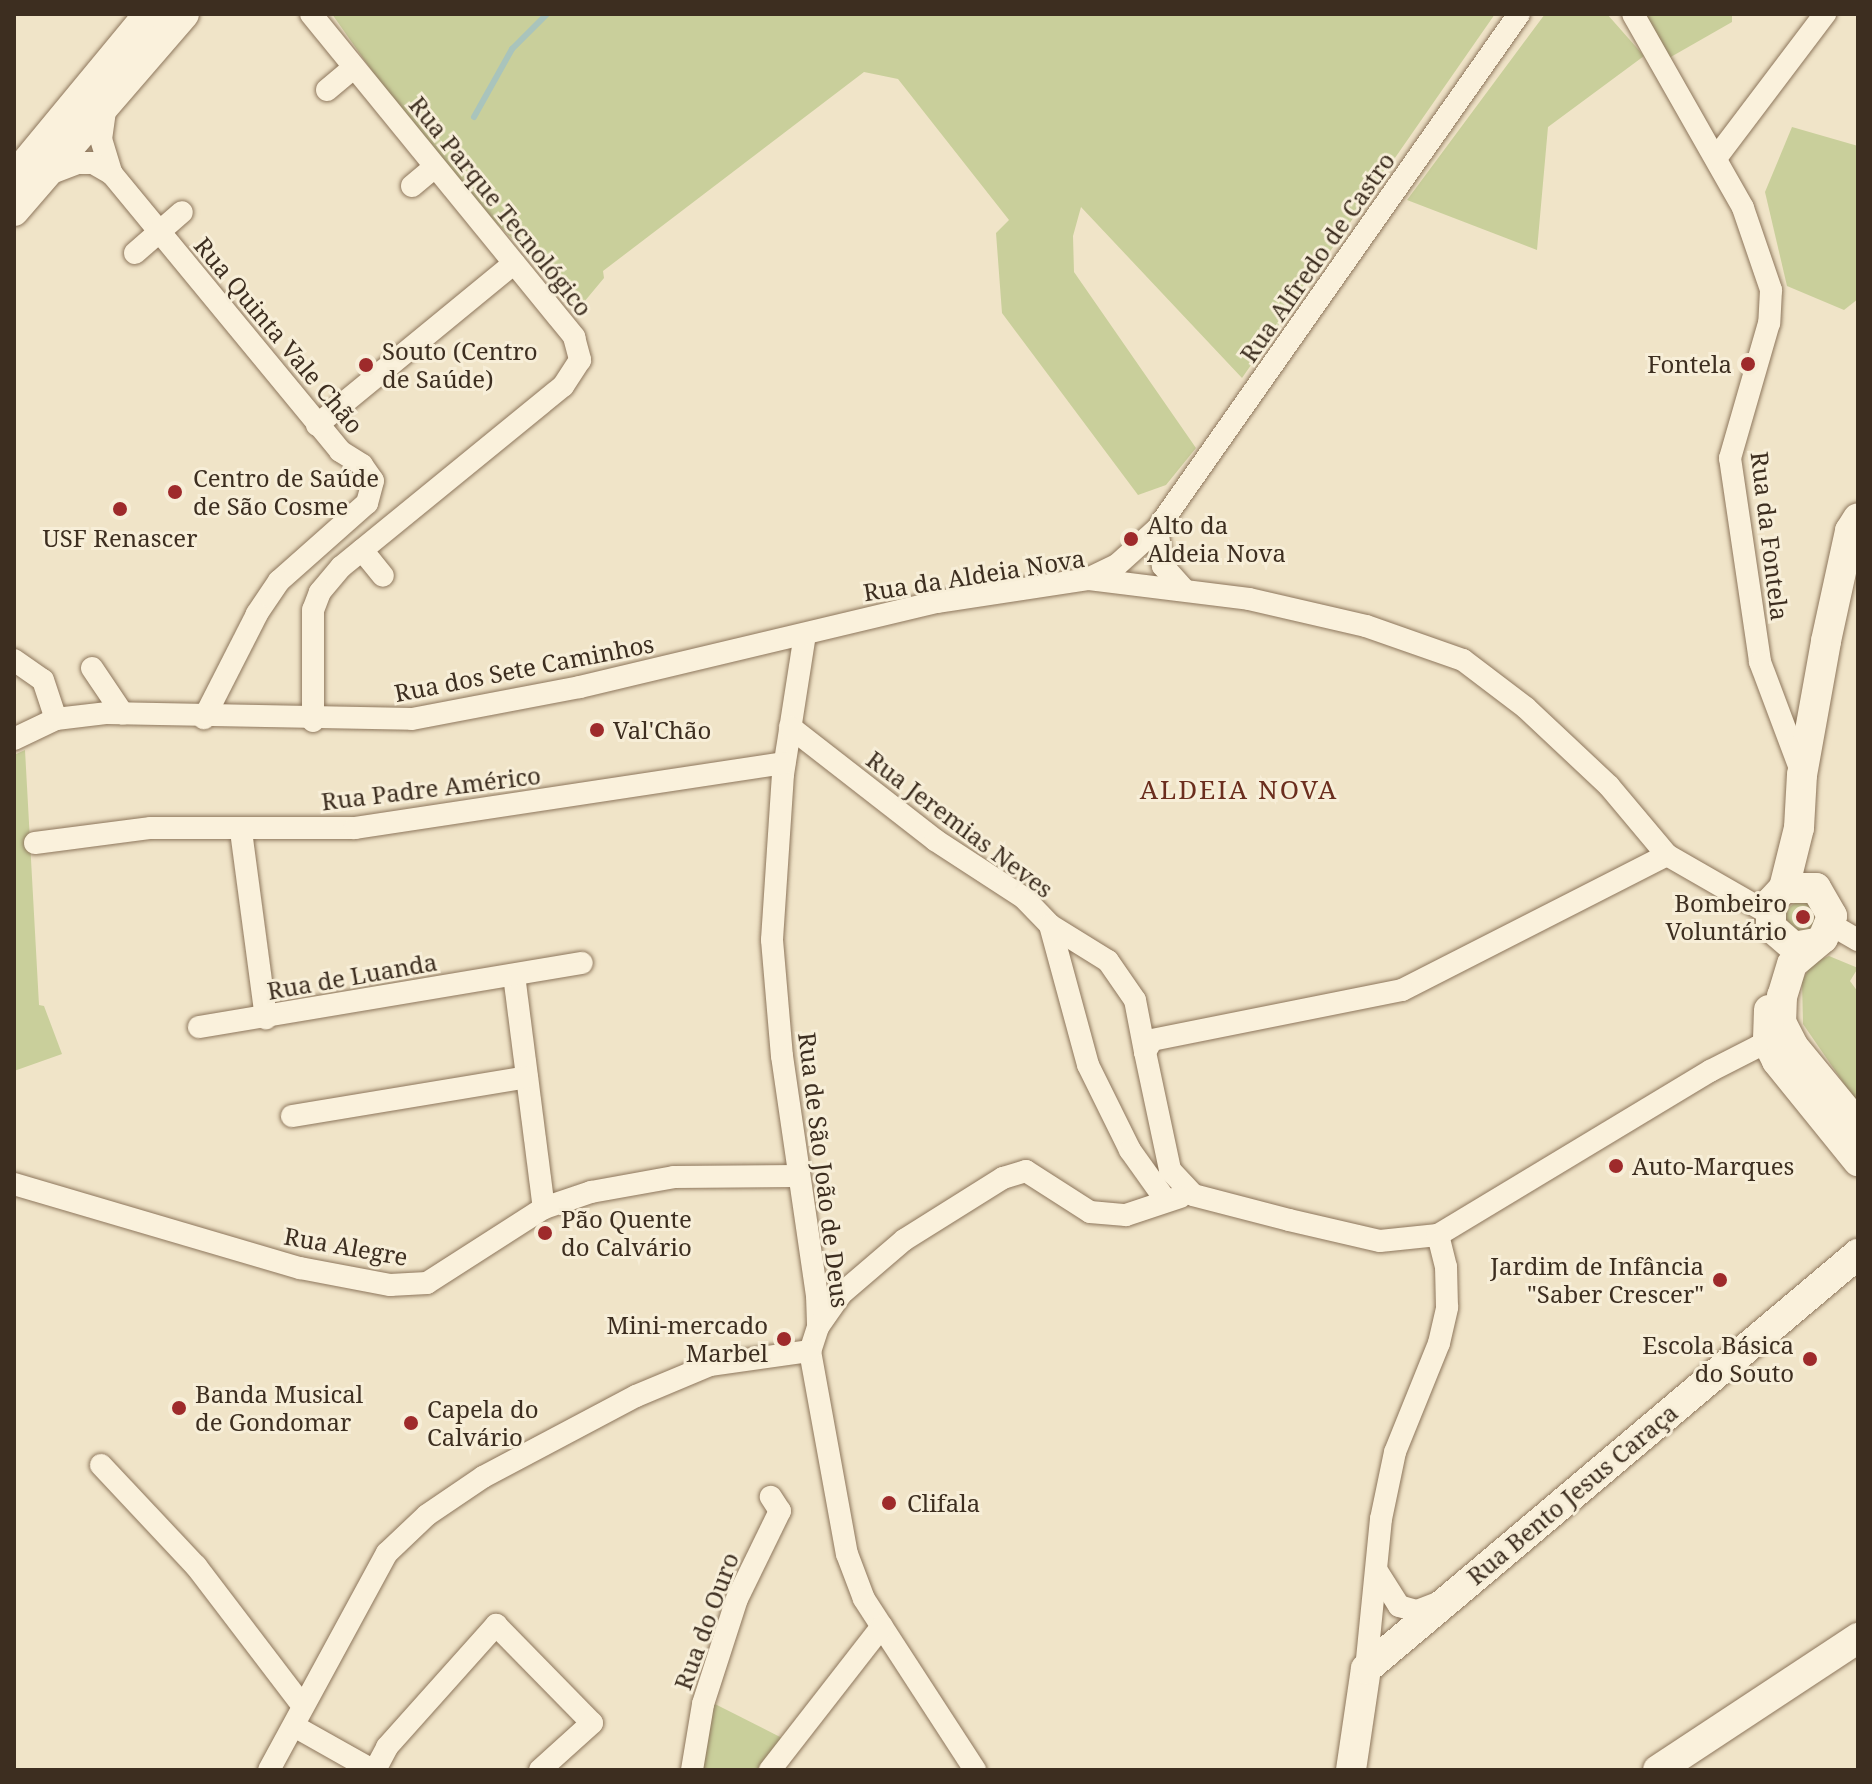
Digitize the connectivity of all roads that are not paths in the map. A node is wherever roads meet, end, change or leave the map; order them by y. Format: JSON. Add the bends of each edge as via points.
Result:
{"nodes":[{"id":1,"x":149,"y":14,"type":"edge"},
{"id":2,"x":184,"y":14,"type":"edge"},
{"id":3,"x":311,"y":14,"type":"edge"},
{"id":4,"x":1519,"y":14,"type":"edge"},
{"id":5,"x":1633,"y":14,"type":"edge"},
{"id":6,"x":1825,"y":14,"type":"edge"},
{"id":7,"x":354,"y":67,"type":"junction"},
{"id":8,"x":327,"y":90,"type":"dead end"},
{"id":9,"x":105,"y":111,"type":"junction"},
{"id":10,"x":1716,"y":158,"type":"junction"},
{"id":11,"x":435,"y":167,"type":"junction"},
{"id":12,"x":49,"y":174,"type":"junction"},
{"id":13,"x":112,"y":174,"type":"junction"},
{"id":14,"x":14,"y":177,"type":"edge"},
{"id":15,"x":412,"y":186,"type":"dead end"},
{"id":16,"x":14,"y":211,"type":"edge"},
{"id":17,"x":182,"y":212,"type":"dead end"},
{"id":18,"x":159,"y":232,"type":"junction"},
{"id":19,"x":135,"y":253,"type":"dead end"},
{"id":20,"x":514,"y":263,"type":"junction"},
{"id":21,"x":317,"y":425,"type":"junction"},
{"id":22,"x":1858,"y":518,"type":"edge"},
{"id":23,"x":1157,"y":529,"type":"junction"},
{"id":24,"x":362,"y":550,"type":"junction"},
{"id":25,"x":383,"y":576,"type":"dead end"},
{"id":26,"x":1089,"y":579,"type":"junction"},
{"id":27,"x":1184,"y":589,"type":"junction"},
{"id":28,"x":805,"y":634,"type":"junction"},
{"id":29,"x":14,"y":660,"type":"edge"},
{"id":30,"x":92,"y":668,"type":"dead end"},
{"id":31,"x":123,"y":714,"type":"junction"},
{"id":32,"x":204,"y":718,"type":"junction"},
{"id":33,"x":56,"y":719,"type":"junction"},
{"id":34,"x":313,"y":721,"type":"junction"},
{"id":35,"x":790,"y":727,"type":"junction"},
{"id":36,"x":14,"y":739,"type":"edge"},
{"id":37,"x":784,"y":763,"type":"junction"},
{"id":38,"x":1802,"y":775,"type":"junction"},
{"id":39,"x":1799,"y":828,"type":"junction"},
{"id":40,"x":241,"y":831,"type":"junction"},
{"id":41,"x":35,"y":843,"type":"dead end"},
{"id":42,"x":1667,"y":855,"type":"junction"},
{"id":43,"x":1816,"y":888,"type":"junction"},
{"id":44,"x":1776,"y":913,"type":"junction"},
{"id":45,"x":1050,"y":925,"type":"junction"},
{"id":46,"x":1823,"y":934,"type":"junction"},
{"id":47,"x":1858,"y":940,"type":"edge"},
{"id":48,"x":582,"y":963,"type":"dead end"},
{"id":49,"x":514,"y":975,"type":"junction"},
{"id":50,"x":266,"y":1018,"type":"junction"},
{"id":51,"x":199,"y":1027,"type":"dead end"},
{"id":52,"x":1781,"y":1045,"type":"junction"},
{"id":53,"x":1145,"y":1052,"type":"junction"},
{"id":54,"x":527,"y":1077,"type":"junction"},
{"id":55,"x":292,"y":1116,"type":"dead end"},
{"id":56,"x":1858,"y":1125,"type":"edge"},
{"id":57,"x":1858,"y":1161,"type":"edge"},
{"id":58,"x":798,"y":1176,"type":"junction"},
{"id":59,"x":14,"y":1184,"type":"edge"},
{"id":60,"x":1193,"y":1195,"type":"junction"},
{"id":61,"x":1165,"y":1199,"type":"junction"},
{"id":62,"x":544,"y":1208,"type":"junction"},
{"id":63,"x":1438,"y":1235,"type":"junction"},
{"id":64,"x":1858,"y":1254,"type":"edge"},
{"id":65,"x":818,"y":1327,"type":"junction"},
{"id":66,"x":810,"y":1351,"type":"junction"},
{"id":67,"x":101,"y":1465,"type":"dead end"},
{"id":68,"x":771,"y":1497,"type":"dead end"},
{"id":69,"x":1377,"y":1570,"type":"junction"},
{"id":70,"x":1445,"y":1600,"type":"junction"},
{"id":71,"x":882,"y":1626,"type":"junction"},
{"id":72,"x":1858,"y":1638,"type":"edge"},
{"id":73,"x":1366,"y":1669,"type":"junction"},
{"id":74,"x":298,"y":1716,"type":"junction"},
{"id":75,"x":269,"y":1770,"type":"edge"},
{"id":76,"x":374,"y":1770,"type":"edge"},
{"id":77,"x":540,"y":1770,"type":"edge"},
{"id":78,"x":692,"y":1770,"type":"edge"},
{"id":79,"x":770,"y":1770,"type":"edge"},
{"id":80,"x":975,"y":1770,"type":"edge"},
{"id":81,"x":1351,"y":1770,"type":"edge"},
{"id":82,"x":1658,"y":1770,"type":"edge"}],
"edges":[{"from":1,"to":14,"type":"main road"},
{"from":2,"to":9,"type":"main road"},
{"from":3,"to":7,"type":"street","name":"Rua Parque Tecnológico"},
{"from":4,"to":23,"type":"street","name":"Rua Alfredo de Castro"},
{"from":5,"to":10,"type":"street","name":"Rua da Fontela"},
{"from":6,"to":10,"type":"street"},
{"from":7,"to":8,"type":"street"},
{"from":7,"to":11,"type":"street","name":"Rua Parque Tecnológico"},
{"from":9,"to":12,"type":"main road"},
{"from":9,"to":13,"type":"street","name":"Rua Quinta Vale Chão","via":[[101,139]]},
{"from":10,"to":38,"type":"street","name":"Rua da Fontela","via":[[1743,208],[1771,290],[1769,323],[1730,458],[1760,662]]},
{"from":11,"to":15,"type":"street"},
{"from":11,"to":20,"type":"street","name":"Rua Parque Tecnológico"},
{"from":12,"to":13,"type":"street","via":[[77,163],[93,163]]},
{"from":12,"to":16,"type":"main road"},
{"from":13,"to":18,"type":"street","name":"Rua Quinta Vale Chão"},
{"from":17,"to":18,"type":"street"},
{"from":18,"to":19,"type":"street"},
{"from":18,"to":21,"type":"street","name":"Rua Quinta Vale Chão"},
{"from":20,"to":21,"type":"street"},
{"from":20,"to":24,"type":"street","name":"Rua Parque Tecnológico","via":[[574,337],[580,360],[575,372]]},
{"from":21,"to":32,"type":"street","name":"Rua Quinta Vale Chão","via":[[340,451],[362,465],[373,481],[373,494],[279,581]]},
{"from":22,"to":38,"type":"main road","via":[[1850,531],[1826,641]]},
{"from":23,"to":26,"type":"street","name":"Rua Alfredo de Castro","via":[[1117,565]]},
{"from":23,"to":27,"type":"street","via":[[1163,566]]},
{"from":24,"to":25,"type":"street"},
{"from":24,"to":34,"type":"street","name":"Rua Parque Tecnológico","via":[[320,592],[313,610]]},
{"from":26,"to":27,"type":"street","name":"Rua da Aldeia Nova"},
{"from":26,"to":28,"type":"street","name":"Rua da Aldeia Nova","via":[[938,602]]},
{"from":27,"to":42,"type":"street","name":"Rua da Aldeia Nova","via":[[1366,626],[1463,660],[1526,708],[1609,786]]},
{"from":28,"to":34,"type":"street","name":"Rua dos Sete Caminhos","via":[[580,687],[412,719]]},
{"from":28,"to":35,"type":"street","name":"Rua de São João de Deus"},
{"from":29,"to":33,"type":"street","via":[[43,680]]},
{"from":30,"to":31,"type":"street"},
{"from":31,"to":32,"type":"street","name":"Rua dos Sete Caminhos"},
{"from":31,"to":33,"type":"street","name":"Rua dos Sete Caminhos"},
{"from":32,"to":34,"type":"street","name":"Rua dos Sete Caminhos"},
{"from":33,"to":36,"type":"street","name":"Rua dos Sete Caminhos"},
{"from":35,"to":37,"type":"street","name":"Rua de São João de Deus"},
{"from":35,"to":45,"type":"street","name":"Rua Jeremias Neves","via":[[935,840],[1024,898]]},
{"from":37,"to":40,"type":"street","name":"Rua Padre Américo","via":[[355,828]]},
{"from":37,"to":58,"type":"street","name":"Rua de São João de Deus","via":[[772,952]]},
{"from":38,"to":39,"type":"main road"},
{"from":39,"to":43,"type":"main road"},
{"from":39,"to":44,"type":"main road"},
{"from":40,"to":41,"type":"street","name":"Rua Padre Américo","via":[[151,828]]},
{"from":40,"to":50,"type":"street"},
{"from":42,"to":44,"type":"street","name":"Rua da Aldeia Nova"},
{"from":42,"to":53,"type":"street","via":[[1402,990],[1152,1040]]},
{"from":43,"to":44,"type":"main road"},
{"from":43,"to":46,"type":"main road","via":[[1830,905]]},
{"from":44,"to":46,"type":"main road","via":[[1794,947]]},
{"from":44,"to":52,"type":"main road","via":[[1779,958],[1769,995]]},
{"from":45,"to":53,"type":"street","via":[[1108,961],[1135,1000]]},
{"from":45,"to":61,"type":"street","name":"Rua Jeremias Neves","via":[[1088,1065],[1130,1150]]},
{"from":46,"to":47,"type":"street"},
{"from":46,"to":52,"type":"main road","via":[[1792,964],[1782,996]]},
{"from":48,"to":49,"type":"street","name":"Rua de Luanda"},
{"from":49,"to":50,"type":"street","name":"Rua de Luanda"},
{"from":49,"to":54,"type":"street"},
{"from":50,"to":51,"type":"street","name":"Rua de Luanda"},
{"from":52,"to":56,"type":"main road"},
{"from":52,"to":57,"type":"main road","via":[[1777,1061]]},
{"from":52,"to":63,"type":"street","via":[[1710,1071]]},
{"from":53,"to":60,"type":"street","via":[[1170,1170]]},
{"from":54,"to":55,"type":"street"},
{"from":54,"to":62,"type":"street"},
{"from":58,"to":62,"type":"street","name":"Rua Alegre","via":[[674,1177],[591,1192]]},
{"from":58,"to":65,"type":"street","name":"Rua de São João de Deus"},
{"from":59,"to":62,"type":"street","name":"Rua Alegre","via":[[255,1256],[390,1285],[427,1283]]},
{"from":60,"to":61,"type":"street"},
{"from":60,"to":63,"type":"street","via":[[1380,1241]]},
{"from":61,"to":65,"type":"street","via":[[1126,1215],[1090,1212],[1026,1171],[1003,1178],[904,1240],[841,1294]]},
{"from":63,"to":69,"type":"street","via":[[1447,1307],[1439,1343],[1395,1452]]},
{"from":64,"to":70,"type":"main road","name":"Rua Bento Jesus Caraça"},
{"from":65,"to":66,"type":"street","name":"Rua de São João de Deus"},
{"from":66,"to":71,"type":"street","name":"Rua de São João de Deus","via":[[847,1554],[864,1599]]},
{"from":66,"to":74,"type":"street","via":[[710,1365],[636,1396],[483,1477],[427,1515],[387,1553]]},
{"from":67,"to":74,"type":"street","via":[[196,1566]]},
{"from":68,"to":78,"type":"street","name":"Rua do Ouro","via":[[780,1511],[737,1599],[703,1704]]},
{"from":69,"to":70,"type":"street","via":[[1399,1606],[1417,1611]]},
{"from":69,"to":73,"type":"street"},
{"from":70,"to":73,"type":"main road","name":"Rua Bento Jesus Caraça"},
{"from":71,"to":79,"type":"street"},
{"from":71,"to":80,"type":"street","name":"Rua de São João de Deus"},
{"from":72,"to":82,"type":"main road"},
{"from":73,"to":81,"type":"main road"},
{"from":74,"to":75,"type":"street"},
{"from":74,"to":76,"type":"street"},
{"from":76,"to":77,"type":"street","via":[[387,1747],[496,1625],[592,1723]]}]}
